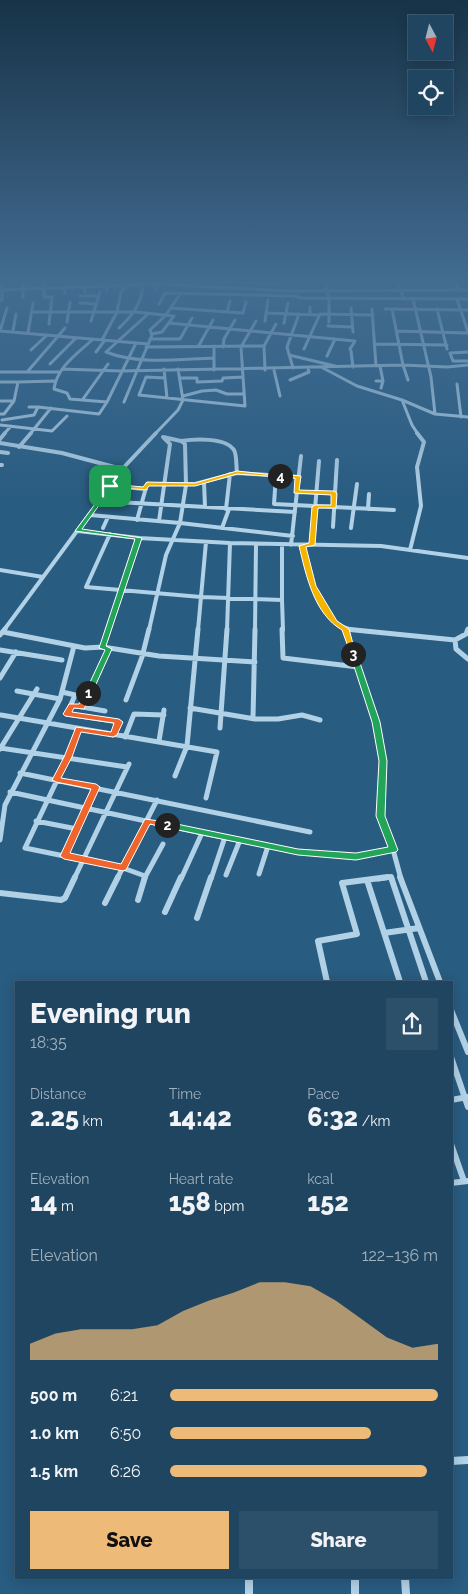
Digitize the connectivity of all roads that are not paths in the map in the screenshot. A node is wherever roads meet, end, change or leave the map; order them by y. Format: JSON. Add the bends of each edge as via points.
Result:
{"nodes":[{"id":1,"x":43,"y":353,"type":"edge"},
{"id":2,"x":61,"y":353,"type":"edge"},
{"id":3,"x":79,"y":353,"type":"edge"},
{"id":4,"x":109,"y":353,"type":"edge"},
{"id":5,"x":131,"y":353,"type":"edge"},
{"id":6,"x":144,"y":353,"type":"edge"},
{"id":7,"x":214,"y":353,"type":"edge"},
{"id":8,"x":241,"y":353,"type":"edge"},
{"id":9,"x":264,"y":353,"type":"edge"},
{"id":10,"x":351,"y":353,"type":"edge"},
{"id":11,"x":376,"y":353,"type":"edge"},
{"id":12,"x":401,"y":353,"type":"edge"},
{"id":13,"x":426,"y":353,"type":"edge"},
{"id":14,"x":450,"y":353,"type":"edge"},
{"id":15,"x":290,"y":354,"type":"joint"},
{"id":16,"x":129,"y":357,"type":"junction"},
{"id":17,"x":142,"y":358,"type":"junction"},
{"id":18,"x":214,"y":358,"type":"junction"},
{"id":19,"x":468,"y":363,"type":"edge"},
{"id":20,"x":50,"y":364,"type":"dead end"},
{"id":21,"x":108,"y":364,"type":"dead end"},
{"id":22,"x":403,"y":365,"type":"junction"},
{"id":23,"x":378,"y":366,"type":"junction"},
{"id":24,"x":341,"y":367,"type":"junction"},
{"id":25,"x":353,"y":367,"type":"junction"},
{"id":26,"x":428,"y":367,"type":"junction"},
{"id":27,"x":290,"y":368,"type":"junction"},
{"id":28,"x":308,"y":368,"type":"junction"},
{"id":29,"x":320,"y":368,"type":"junction"},
{"id":30,"x":138,"y":369,"type":"junction"},
{"id":31,"x":265,"y":369,"type":"junction"},
{"id":32,"x":104,"y":370,"type":"junction"},
{"id":33,"x":164,"y":370,"type":"junction"},
{"id":34,"x":178,"y":370,"type":"junction"},
{"id":35,"x":214,"y":370,"type":"junction"},
{"id":36,"x":242,"y":370,"type":"junction"},
{"id":37,"x":274,"y":370,"type":"junction"},
{"id":38,"x":28,"y":371,"type":"junction"},
{"id":39,"x":61,"y":371,"type":"junction"},
{"id":40,"x":121,"y":371,"type":"junction"},
{"id":41,"x":0,"y":372,"type":"edge"},
{"id":42,"x":243,"y":377,"type":"junction"},
{"id":43,"x":165,"y":378,"type":"junction"},
{"id":44,"x":180,"y":378,"type":"junction"},
{"id":45,"x":54,"y":380,"type":"junction"},
{"id":46,"x":408,"y":380,"type":"dead end"},
{"id":47,"x":376,"y":381,"type":"dead end"},
{"id":48,"x":384,"y":381,"type":"junction"},
{"id":49,"x":0,"y":382,"type":"edge"},
{"id":50,"x":18,"y":382,"type":"junction"},
{"id":51,"x":457,"y":384,"type":"dead end"},
{"id":52,"x":381,"y":388,"type":"dead end"},
{"id":53,"x":244,"y":394,"type":"junction"},
{"id":54,"x":280,"y":396,"type":"dead end"},
{"id":55,"x":166,"y":398,"type":"junction"},
{"id":56,"x":183,"y":398,"type":"junction"},
{"id":57,"x":83,"y":400,"type":"junction"},
{"id":58,"x":402,"y":400,"type":"junction"},
{"id":59,"x":0,"y":401,"type":"edge"},
{"id":60,"x":14,"y":402,"type":"junction"},
{"id":61,"x":107,"y":402,"type":"junction"},
{"id":62,"x":124,"y":402,"type":"dead end"},
{"id":63,"x":29,"y":407,"type":"dead end"},
{"id":64,"x":38,"y":407,"type":"junction"},
{"id":65,"x":51,"y":408,"type":"junction"},
{"id":66,"x":2,"y":414,"type":"edge"},
{"id":67,"x":435,"y":414,"type":"junction"},
{"id":68,"x":67,"y":416,"type":"dead end"},
{"id":69,"x":461,"y":417,"type":"junction"},
{"id":70,"x":468,"y":417,"type":"edge"},
{"id":71,"x":17,"y":418,"type":"junction"},
{"id":72,"x":0,"y":425,"type":"edge"},
{"id":73,"x":10,"y":427,"type":"junction"},
{"id":74,"x":34,"y":430,"type":"junction"},
{"id":75,"x":158,"y":432,"type":"junction"},
{"id":76,"x":163,"y":437,"type":"junction"},
{"id":77,"x":0,"y":439,"type":"edge"},
{"id":78,"x":181,"y":442,"type":"junction"},
{"id":79,"x":0,"y":444,"type":"edge"},
{"id":80,"x":19,"y":447,"type":"junction"},
{"id":81,"x":0,"y":452,"type":"edge"},
{"id":82,"x":8,"y":453,"type":"dead end"},
{"id":83,"x":300,"y":456,"type":"dead end"},
{"id":84,"x":337,"y":460,"type":"dead end"},
{"id":85,"x":319,"y":461,"type":"dead end"},
{"id":86,"x":122,"y":469,"type":"junction"},
{"id":87,"x":237,"y":473,"type":"junction"},
{"id":88,"x":230,"y":474,"type":"junction"},
{"id":89,"x":276,"y":475,"type":"junction"},
{"id":90,"x":298,"y":477,"type":"junction"},
{"id":91,"x":204,"y":482,"type":"junction"},
{"id":92,"x":165,"y":484,"type":"junction"},
{"id":93,"x":357,"y":484,"type":"dead end"},
{"id":94,"x":186,"y":485,"type":"junction"},
{"id":95,"x":110,"y":486,"type":"junction"},
{"id":96,"x":146,"y":488,"type":"junction"},
{"id":97,"x":296,"y":492,"type":"junction"},
{"id":98,"x":316,"y":492,"type":"junction"},
{"id":99,"x":334,"y":493,"type":"junction"},
{"id":100,"x":369,"y":494,"type":"dead end"},
{"id":101,"x":99,"y":502,"type":"junction"},
{"id":102,"x":142,"y":504,"type":"junction"},
{"id":103,"x":162,"y":505,"type":"junction"},
{"id":104,"x":294,"y":506,"type":"junction"},
{"id":105,"x":183,"y":507,"type":"junction"},
{"id":106,"x":315,"y":507,"type":"junction"},
{"id":107,"x":334,"y":507,"type":"junction"},
{"id":108,"x":205,"y":508,"type":"junction"},
{"id":109,"x":353,"y":508,"type":"junction"},
{"id":110,"x":228,"y":509,"type":"junction"},
{"id":111,"x":368,"y":509,"type":"junction"},
{"id":112,"x":394,"y":510,"type":"dead end"},
{"id":113,"x":295,"y":512,"type":"junction"},
{"id":114,"x":90,"y":515,"type":"junction"},
{"id":115,"x":108,"y":518,"type":"junction"},
{"id":116,"x":137,"y":520,"type":"junction"},
{"id":117,"x":159,"y":521,"type":"junction"},
{"id":118,"x":180,"y":523,"type":"junction"},
{"id":119,"x":333,"y":527,"type":"dead end"},
{"id":120,"x":103,"y":528,"type":"dead end"},
{"id":121,"x":222,"y":528,"type":"junction"},
{"id":122,"x":351,"y":528,"type":"dead end"},
{"id":123,"x":78,"y":531,"type":"junction"},
{"id":124,"x":110,"y":534,"type":"junction"},
{"id":125,"x":293,"y":536,"type":"junction"},
{"id":126,"x":139,"y":538,"type":"junction"},
{"id":127,"x":171,"y":540,"type":"junction"},
{"id":128,"x":206,"y":542,"type":"junction"},
{"id":129,"x":230,"y":543,"type":"junction"},
{"id":130,"x":256,"y":544,"type":"junction"},
{"id":131,"x":282,"y":545,"type":"junction"},
{"id":132,"x":291,"y":545,"type":"junction"},
{"id":133,"x":312,"y":545,"type":"junction"},
{"id":134,"x":302,"y":546,"type":"junction"},
{"id":135,"x":410,"y":550,"type":"junction"},
{"id":136,"x":468,"y":558,"type":"edge"},
{"id":137,"x":0,"y":570,"type":"edge"},
{"id":138,"x":43,"y":577,"type":"junction"},
{"id":139,"x":122,"y":590,"type":"junction"},
{"id":140,"x":156,"y":592,"type":"junction"},
{"id":141,"x":201,"y":597,"type":"junction"},
{"id":142,"x":228,"y":598,"type":"junction"},
{"id":143,"x":255,"y":599,"type":"junction"},
{"id":144,"x":282,"y":600,"type":"junction"},
{"id":145,"x":345,"y":629,"type":"junction"},
{"id":146,"x":468,"y":629,"type":"edge"},
{"id":147,"x":1,"y":633,"type":"edge"},
{"id":148,"x":455,"y":640,"type":"junction"},
{"id":149,"x":74,"y":646,"type":"junction"},
{"id":150,"x":102,"y":648,"type":"junction"},
{"id":151,"x":109,"y":649,"type":"junction"},
{"id":152,"x":0,"y":650,"type":"edge"},
{"id":153,"x":16,"y":652,"type":"junction"},
{"id":154,"x":142,"y":656,"type":"junction"},
{"id":155,"x":468,"y":659,"type":"edge"},
{"id":156,"x":62,"y":660,"type":"dead end"},
{"id":157,"x":194,"y":660,"type":"junction"},
{"id":158,"x":226,"y":661,"type":"junction"},
{"id":159,"x":255,"y":662,"type":"junction"},
{"id":160,"x":358,"y":667,"type":"junction"},
{"id":161,"x":0,"y":678,"type":"edge"},
{"id":162,"x":17,"y":691,"type":"dead end"},
{"id":163,"x":35,"y":692,"type":"junction"},
{"id":164,"x":62,"y":692,"type":"junction"},
{"id":165,"x":60,"y":699,"type":"junction"},
{"id":166,"x":126,"y":700,"type":"dead end"},
{"id":167,"x":71,"y":705,"type":"junction"},
{"id":168,"x":82,"y":707,"type":"junction"},
{"id":169,"x":190,"y":708,"type":"junction"},
{"id":170,"x":105,"y":711,"type":"dead end"},
{"id":171,"x":222,"y":713,"type":"junction"},
{"id":172,"x":1,"y":715,"type":"edge"},
{"id":173,"x":18,"y":717,"type":"junction"},
{"id":174,"x":253,"y":718,"type":"junction"},
{"id":175,"x":320,"y":720,"type":"dead end"},
{"id":176,"x":47,"y":722,"type":"junction"},
{"id":177,"x":220,"y":728,"type":"dead end"},
{"id":178,"x":78,"y":729,"type":"junction"},
{"id":179,"x":113,"y":735,"type":"junction"},
{"id":180,"x":125,"y":737,"type":"junction"},
{"id":181,"x":159,"y":741,"type":"junction"},
{"id":182,"x":186,"y":746,"type":"junction"},
{"id":183,"x":0,"y":749,"type":"edge"},
{"id":184,"x":32,"y":751,"type":"junction"},
{"id":185,"x":68,"y":757,"type":"junction"},
{"id":186,"x":20,"y":773,"type":"junction"},
{"id":187,"x":175,"y":776,"type":"dead end"},
{"id":188,"x":56,"y":780,"type":"junction"},
{"id":189,"x":96,"y":787,"type":"junction"},
{"id":190,"x":116,"y":791,"type":"junction"},
{"id":191,"x":10,"y":792,"type":"junction"},
{"id":192,"x":206,"y":798,"type":"dead end"},
{"id":193,"x":47,"y":800,"type":"junction"},
{"id":194,"x":157,"y":800,"type":"junction"},
{"id":195,"x":88,"y":808,"type":"junction"},
{"id":196,"x":106,"y":811,"type":"junction"},
{"id":197,"x":36,"y":821,"type":"junction"},
{"id":198,"x":148,"y":821,"type":"junction"},
{"id":199,"x":77,"y":829,"type":"junction"},
{"id":200,"x":310,"y":832,"type":"dead end"},
{"id":201,"x":202,"y":833,"type":"junction"},
{"id":202,"x":226,"y":837,"type":"junction"},
{"id":203,"x":0,"y":840,"type":"edge"},
{"id":204,"x":240,"y":840,"type":"junction"},
{"id":205,"x":163,"y":844,"type":"dead end"},
{"id":206,"x":268,"y":846,"type":"junction"},
{"id":207,"x":393,"y":850,"type":"junction"},
{"id":208,"x":64,"y":856,"type":"junction"},
{"id":209,"x":82,"y":859,"type":"junction"},
{"id":210,"x":123,"y":868,"type":"junction"},
{"id":211,"x":259,"y":874,"type":"dead end"},
{"id":212,"x":226,"y":875,"type":"dead end"},
{"id":213,"x":145,"y":876,"type":"junction"},
{"id":214,"x":367,"y":880,"type":"junction"},
{"id":215,"x":0,"y":893,"type":"edge"},
{"id":216,"x":138,"y":900,"type":"dead end"},
{"id":217,"x":105,"y":903,"type":"dead end"},
{"id":218,"x":165,"y":912,"type":"dead end"},
{"id":219,"x":197,"y":918,"type":"dead end"},
{"id":220,"x":419,"y":928,"type":"junction"},
{"id":221,"x":408,"y":930,"type":"junction"},
{"id":222,"x":384,"y":933,"type":"junction"},
{"id":223,"x":327,"y":981,"type":"edge"},
{"id":224,"x":400,"y":981,"type":"edge"},
{"id":225,"x":426,"y":981,"type":"edge"},
{"id":226,"x":440,"y":981,"type":"edge"},
{"id":227,"x":453,"y":1015,"type":"edge"},
{"id":228,"x":468,"y":1052,"type":"edge"},
{"id":229,"x":453,"y":1062,"type":"edge"},
{"id":230,"x":466,"y":1097,"type":"edge"},
{"id":231,"x":453,"y":1100,"type":"edge"},
{"id":232,"x":468,"y":1107,"type":"edge"},
{"id":233,"x":453,"y":1149,"type":"edge"},
{"id":234,"x":466,"y":1181,"type":"edge"},
{"id":235,"x":453,"y":1183,"type":"edge"},
{"id":236,"x":468,"y":1460,"type":"edge"},
{"id":237,"x":453,"y":1461,"type":"edge"},
{"id":238,"x":249,"y":1579,"type":"edge"},
{"id":239,"x":355,"y":1579,"type":"edge"},
{"id":240,"x":405,"y":1579,"type":"edge"},
{"id":241,"x":249,"y":1594,"type":"edge"},
{"id":242,"x":355,"y":1594,"type":"edge"},
{"id":243,"x":406,"y":1594,"type":"edge"}],
"edges":[{"from":1,"to":38,"type":"street"},
{"from":2,"to":20,"type":"street"},
{"from":3,"to":39,"type":"street"},
{"from":4,"to":16,"type":"street"},
{"from":5,"to":16,"type":"street"},
{"from":6,"to":17,"type":"street"},
{"from":7,"to":18,"type":"street"},
{"from":8,"to":36,"type":"street"},
{"from":9,"to":31,"type":"street"},
{"from":10,"to":25,"type":"street"},
{"from":11,"to":23,"type":"street"},
{"from":12,"to":22,"type":"street"},
{"from":13,"to":26,"type":"street"},
{"from":14,"to":19,"type":"street","via":[[454,361]]},
{"from":15,"to":24,"type":"street"},
{"from":15,"to":27,"type":"street"},
{"from":16,"to":17,"type":"street"},
{"from":16,"to":40,"type":"street"},
{"from":17,"to":18,"type":"street"},
{"from":17,"to":30,"type":"street"},
{"from":18,"to":35,"type":"street"},
{"from":19,"to":26,"type":"street"},
{"from":21,"to":32,"type":"street"},
{"from":22,"to":23,"type":"street"},
{"from":22,"to":26,"type":"street"},
{"from":22,"to":46,"type":"street"},
{"from":23,"to":25,"type":"street"},
{"from":23,"to":48,"type":"street"},
{"from":24,"to":25,"type":"street"},
{"from":24,"to":29,"type":"street"},
{"from":26,"to":67,"type":"street"},
{"from":27,"to":28,"type":"street"},
{"from":27,"to":28,"type":"street","via":[[290,380],[309,372]]},
{"from":27,"to":31,"type":"street"},
{"from":27,"to":37,"type":"street"},
{"from":28,"to":29,"type":"street"},
{"from":29,"to":58,"type":"street","via":[[357,386]]},
{"from":30,"to":33,"type":"street"},
{"from":30,"to":40,"type":"street"},
{"from":30,"to":62,"type":"street"},
{"from":31,"to":36,"type":"street"},
{"from":31,"to":37,"type":"street"},
{"from":32,"to":39,"type":"street"},
{"from":32,"to":40,"type":"street"},
{"from":32,"to":57,"type":"street"},
{"from":33,"to":34,"type":"street"},
{"from":33,"to":43,"type":"street"},
{"from":34,"to":35,"type":"street"},
{"from":34,"to":44,"type":"street"},
{"from":35,"to":36,"type":"street"},
{"from":36,"to":42,"type":"street"},
{"from":37,"to":54,"type":"street"},
{"from":38,"to":39,"type":"street"},
{"from":38,"to":41,"type":"street"},
{"from":39,"to":45,"type":"street"},
{"from":40,"to":61,"type":"street"},
{"from":42,"to":44,"type":"street","via":[[197,382],[197,378]]},
{"from":42,"to":53,"type":"street"},
{"from":43,"to":55,"type":"street"},
{"from":43,"to":55,"type":"street","via":[[146,377],[139,395]]},
{"from":44,"to":56,"type":"street"},
{"from":45,"to":50,"type":"street"},
{"from":45,"to":57,"type":"street","via":[[55,391],[67,393],[70,399]]},
{"from":47,"to":48,"type":"street"},
{"from":48,"to":52,"type":"street"},
{"from":49,"to":50,"type":"street"},
{"from":50,"to":60,"type":"street"},
{"from":51,"to":69,"type":"street"},
{"from":53,"to":56,"type":"street","via":[[209,390]]},
{"from":53,"to":56,"type":"street","via":[[245,406]]},
{"from":55,"to":56,"type":"street"},
{"from":56,"to":75,"type":"street","via":[[178,410]]},
{"from":57,"to":61,"type":"street"},
{"from":58,"to":67,"type":"street"},
{"from":58,"to":135,"type":"street","via":[[412,425],[424,442],[417,467],[421,506]]},
{"from":59,"to":60,"type":"street"},
{"from":60,"to":66,"type":"street"},
{"from":61,"to":65,"type":"street","via":[[99,414]]},
{"from":63,"to":64,"type":"street"},
{"from":64,"to":65,"type":"street"},
{"from":64,"to":71,"type":"street","via":[[34,415]]},
{"from":65,"to":74,"type":"street"},
{"from":66,"to":71,"type":"street","via":[[2,420]]},
{"from":67,"to":69,"type":"street"},
{"from":68,"to":74,"type":"street","via":[[52,432]]},
{"from":69,"to":70,"type":"street"},
{"from":71,"to":73,"type":"street"},
{"from":72,"to":73,"type":"street"},
{"from":73,"to":74,"type":"street"},
{"from":73,"to":77,"type":"street"},
{"from":74,"to":80,"type":"street"},
{"from":75,"to":76,"type":"street"},
{"from":75,"to":86,"type":"street"},
{"from":76,"to":78,"type":"street"},
{"from":76,"to":92,"type":"street","via":[[170,444]]},
{"from":78,"to":87,"type":"street","via":[[203,438],[230,446],[234,451]]},
{"from":78,"to":94,"type":"street","via":[[185,444]]},
{"from":79,"to":80,"type":"street"},
{"from":80,"to":86,"type":"street","via":[[62,453]]},
{"from":81,"to":82,"type":"street"},
{"from":83,"to":90,"type":"street"},
{"from":84,"to":99,"type":"street"},
{"from":85,"to":98,"type":"street"},
{"from":86,"to":95,"type":"street"},
{"from":87,"to":88,"type":"street"},
{"from":87,"to":89,"type":"street"},
{"from":88,"to":91,"type":"street"},
{"from":88,"to":110,"type":"street"},
{"from":89,"to":90,"type":"street"},
{"from":89,"to":104,"type":"street","via":[[274,504]]},
{"from":90,"to":97,"type":"street"},
{"from":91,"to":94,"type":"street"},
{"from":91,"to":108,"type":"street"},
{"from":92,"to":94,"type":"street"},
{"from":92,"to":96,"type":"street","via":[[147,484]]},
{"from":92,"to":103,"type":"street"},
{"from":93,"to":109,"type":"street"},
{"from":94,"to":105,"type":"street"},
{"from":95,"to":96,"type":"street"},
{"from":95,"to":101,"type":"street"},
{"from":96,"to":102,"type":"street"},
{"from":97,"to":98,"type":"street"},
{"from":97,"to":104,"type":"street"},
{"from":98,"to":99,"type":"street"},
{"from":98,"to":106,"type":"street"},
{"from":99,"to":107,"type":"street"},
{"from":100,"to":111,"type":"street"},
{"from":101,"to":102,"type":"street"},
{"from":101,"to":114,"type":"street"},
{"from":102,"to":103,"type":"street"},
{"from":102,"to":116,"type":"street"},
{"from":103,"to":105,"type":"street"},
{"from":103,"to":117,"type":"street"},
{"from":104,"to":106,"type":"street"},
{"from":104,"to":113,"type":"street"},
{"from":105,"to":108,"type":"street"},
{"from":105,"to":118,"type":"street"},
{"from":106,"to":107,"type":"street"},
{"from":106,"to":133,"type":"street"},
{"from":107,"to":109,"type":"street"},
{"from":107,"to":119,"type":"street"},
{"from":108,"to":110,"type":"street"},
{"from":109,"to":111,"type":"street"},
{"from":109,"to":122,"type":"street"},
{"from":110,"to":113,"type":"street"},
{"from":110,"to":121,"type":"street"},
{"from":111,"to":112,"type":"street"},
{"from":113,"to":125,"type":"street"},
{"from":114,"to":115,"type":"street"},
{"from":114,"to":123,"type":"street"},
{"from":115,"to":116,"type":"street"},
{"from":115,"to":120,"type":"street"},
{"from":116,"to":117,"type":"street"},
{"from":117,"to":118,"type":"street"},
{"from":118,"to":121,"type":"street"},
{"from":118,"to":127,"type":"street"},
{"from":121,"to":125,"type":"street"},
{"from":123,"to":124,"type":"street"},
{"from":123,"to":138,"type":"street"},
{"from":124,"to":126,"type":"street"},
{"from":124,"to":139,"type":"street","via":[[86,587]]},
{"from":125,"to":132,"type":"street"},
{"from":126,"to":127,"type":"street"},
{"from":126,"to":139,"type":"street"},
{"from":127,"to":128,"type":"street"},
{"from":127,"to":140,"type":"street"},
{"from":128,"to":129,"type":"street"},
{"from":128,"to":141,"type":"street"},
{"from":129,"to":130,"type":"street"},
{"from":129,"to":142,"type":"street"},
{"from":130,"to":131,"type":"street"},
{"from":130,"to":143,"type":"street"},
{"from":131,"to":132,"type":"street"},
{"from":131,"to":144,"type":"street"},
{"from":132,"to":134,"type":"street"},
{"from":133,"to":134,"type":"street"},
{"from":133,"to":135,"type":"street"},
{"from":134,"to":145,"type":"street","via":[[312,586],[334,622]]},
{"from":135,"to":136,"type":"street"},
{"from":137,"to":138,"type":"street"},
{"from":138,"to":147,"type":"street"},
{"from":139,"to":140,"type":"street"},
{"from":139,"to":150,"type":"street"},
{"from":140,"to":141,"type":"street"},
{"from":140,"to":154,"type":"street"},
{"from":141,"to":142,"type":"street"},
{"from":141,"to":157,"type":"street"},
{"from":142,"to":143,"type":"street"},
{"from":142,"to":158,"type":"street"},
{"from":143,"to":144,"type":"street"},
{"from":143,"to":159,"type":"street"},
{"from":144,"to":160,"type":"street","via":[[283,658]]},
{"from":145,"to":148,"type":"street"},
{"from":145,"to":160,"type":"street"},
{"from":146,"to":148,"type":"street","via":[[466,634]]},
{"from":147,"to":149,"type":"street"},
{"from":148,"to":155,"type":"street","via":[[456,649]]},
{"from":149,"to":150,"type":"street"},
{"from":149,"to":164,"type":"street"},
{"from":150,"to":151,"type":"street"},
{"from":151,"to":154,"type":"street"},
{"from":151,"to":168,"type":"street"},
{"from":152,"to":153,"type":"street"},
{"from":153,"to":156,"type":"street"},
{"from":153,"to":161,"type":"street"},
{"from":154,"to":157,"type":"street"},
{"from":154,"to":166,"type":"street"},
{"from":157,"to":158,"type":"street"},
{"from":157,"to":169,"type":"street"},
{"from":158,"to":159,"type":"street"},
{"from":158,"to":171,"type":"street"},
{"from":159,"to":174,"type":"street"},
{"from":160,"to":207,"type":"street","via":[[376,722],[383,761],[381,816]]},
{"from":162,"to":163,"type":"street"},
{"from":163,"to":165,"type":"street"},
{"from":163,"to":173,"type":"street"},
{"from":164,"to":165,"type":"street"},
{"from":164,"to":167,"type":"street","via":[[74,694]]},
{"from":165,"to":176,"type":"street"},
{"from":167,"to":168,"type":"street"},
{"from":167,"to":179,"type":"street","via":[[67,714],[119,722]]},
{"from":168,"to":170,"type":"street"},
{"from":169,"to":171,"type":"street"},
{"from":169,"to":182,"type":"street"},
{"from":171,"to":174,"type":"street"},
{"from":171,"to":177,"type":"street"},
{"from":172,"to":173,"type":"street"},
{"from":173,"to":176,"type":"street"},
{"from":173,"to":183,"type":"street"},
{"from":174,"to":175,"type":"street","via":[[275,720],[306,715],[311,720]]},
{"from":176,"to":178,"type":"street"},
{"from":176,"to":184,"type":"street"},
{"from":178,"to":179,"type":"street"},
{"from":178,"to":185,"type":"street"},
{"from":179,"to":180,"type":"street"},
{"from":180,"to":181,"type":"street"},
{"from":180,"to":181,"type":"street","via":[[134,714],[164,712]]},
{"from":181,"to":182,"type":"street"},
{"from":182,"to":187,"type":"street"},
{"from":182,"to":192,"type":"street","via":[[217,752]]},
{"from":183,"to":184,"type":"street"},
{"from":184,"to":185,"type":"street"},
{"from":184,"to":186,"type":"street"},
{"from":185,"to":188,"type":"street"},
{"from":185,"to":190,"type":"street","via":[[128,766]]},
{"from":186,"to":188,"type":"street"},
{"from":186,"to":191,"type":"street"},
{"from":188,"to":189,"type":"street"},
{"from":188,"to":193,"type":"street"},
{"from":189,"to":190,"type":"street"},
{"from":189,"to":195,"type":"street"},
{"from":190,"to":194,"type":"street"},
{"from":190,"to":196,"type":"street"},
{"from":191,"to":193,"type":"street"},
{"from":191,"to":203,"type":"street"},
{"from":193,"to":195,"type":"street"},
{"from":193,"to":197,"type":"street"},
{"from":194,"to":198,"type":"street"},
{"from":194,"to":200,"type":"street"},
{"from":195,"to":196,"type":"street"},
{"from":195,"to":199,"type":"street"},
{"from":196,"to":198,"type":"street"},
{"from":196,"to":209,"type":"street"},
{"from":197,"to":199,"type":"street"},
{"from":197,"to":208,"type":"street","via":[[24,848]]},
{"from":198,"to":201,"type":"street"},
{"from":198,"to":210,"type":"street"},
{"from":199,"to":208,"type":"street"},
{"from":201,"to":202,"type":"street"},
{"from":201,"to":218,"type":"street"},
{"from":202,"to":204,"type":"street"},
{"from":202,"to":219,"type":"street"},
{"from":204,"to":206,"type":"street"},
{"from":204,"to":212,"type":"street"},
{"from":205,"to":213,"type":"street"},
{"from":206,"to":207,"type":"street","via":[[298,852],[356,856]]},
{"from":206,"to":211,"type":"street"},
{"from":207,"to":220,"type":"street"},
{"from":208,"to":209,"type":"street"},
{"from":209,"to":210,"type":"street"},
{"from":209,"to":215,"type":"street","via":[[63,899]]},
{"from":210,"to":213,"type":"street"},
{"from":210,"to":217,"type":"street"},
{"from":213,"to":216,"type":"street"},
{"from":214,"to":221,"type":"street","via":[[391,877]]},
{"from":214,"to":222,"type":"street"},
{"from":214,"to":223,"type":"street","via":[[342,883],[357,934],[318,941]]},
{"from":220,"to":221,"type":"street"},
{"from":220,"to":226,"type":"street"},
{"from":221,"to":222,"type":"street"},
{"from":221,"to":225,"type":"street"},
{"from":222,"to":224,"type":"street"},
{"from":227,"to":228,"type":"street"},
{"from":229,"to":230,"type":"street"},
{"from":230,"to":231,"type":"street"},
{"from":230,"to":232,"type":"street"},
{"from":233,"to":234,"type":"street"},
{"from":234,"to":235,"type":"street"},
{"from":236,"to":237,"type":"street"},
{"from":238,"to":241,"type":"street"},
{"from":239,"to":242,"type":"street"},
{"from":240,"to":243,"type":"street"}]}
